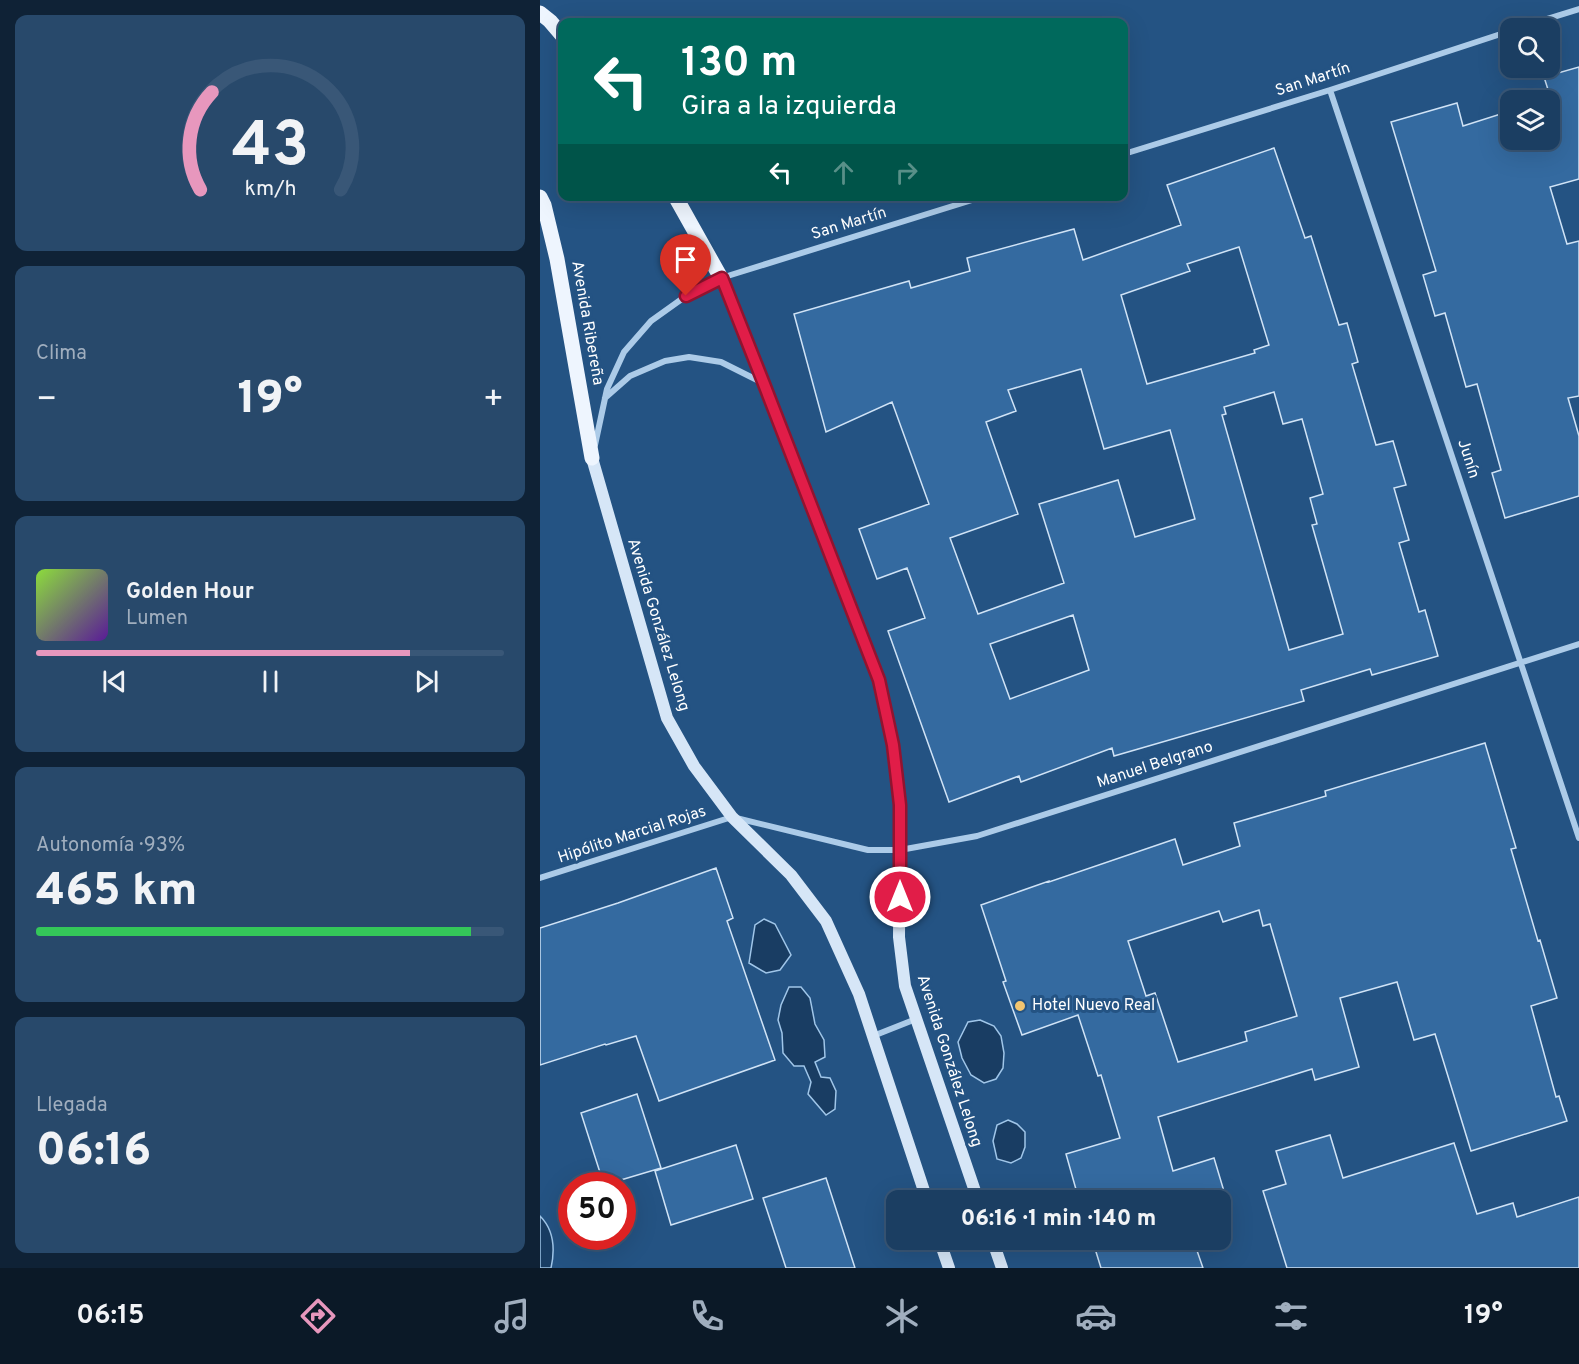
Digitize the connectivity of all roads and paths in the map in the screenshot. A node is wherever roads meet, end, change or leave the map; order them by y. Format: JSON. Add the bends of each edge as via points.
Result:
{"nodes":[{"id":1,"x":1579,"y":9,"type":"edge"},
{"id":2,"x":540,"y":13,"type":"edge"},
{"id":3,"x":1550,"y":18,"type":"edge"},
{"id":4,"x":558,"y":30,"type":"edge"},
{"id":5,"x":1500,"y":34,"type":"edge"},
{"id":6,"x":1330,"y":90,"type":"junction"},
{"id":7,"x":1128,"y":153,"type":"edge"},
{"id":8,"x":540,"y":197,"type":"edge"},
{"id":9,"x":678,"y":201,"type":"edge"},
{"id":10,"x":969,"y":201,"type":"edge"},
{"id":11,"x":722,"y":278,"type":"junction"},
{"id":12,"x":764,"y":384,"type":"junction"},
{"id":13,"x":605,"y":398,"type":"junction"},
{"id":14,"x":592,"y":458,"type":"junction"},
{"id":15,"x":1579,"y":644,"type":"edge"},
{"id":16,"x":1521,"y":662,"type":"junction"},
{"id":17,"x":732,"y":817,"type":"junction"},
{"id":18,"x":1579,"y":838,"type":"edge"},
{"id":19,"x":900,"y":850,"type":"junction"},
{"id":20,"x":540,"y":878,"type":"edge"},
{"id":21,"x":915,"y":1019,"type":"junction"},
{"id":22,"x":873,"y":1036,"type":"junction"},
{"id":23,"x":924,"y":1190,"type":"edge"},
{"id":24,"x":975,"y":1190,"type":"edge"},
{"id":25,"x":943,"y":1250,"type":"edge"},
{"id":26,"x":996,"y":1250,"type":"edge"},
{"id":27,"x":949,"y":1268,"type":"edge"},
{"id":28,"x":1002,"y":1268,"type":"edge"}],
"edges":[{"from":1,"to":3,"type":"street"},
{"from":2,"to":4,"type":"main road"},
{"from":5,"to":6,"type":"street","name":"San Martín"},
{"from":6,"to":7,"type":"street","name":"San Martín"},
{"from":6,"to":16,"type":"street","name":"Junín"},
{"from":8,"to":14,"type":"main road","name":"Avenida Ribereña","via":[[557,258]]},
{"from":9,"to":11,"type":"main road"},
{"from":10,"to":11,"type":"street","name":"San Martín"},
{"from":11,"to":12,"type":"main road","name":"Avenida González Lelong"},
{"from":11,"to":13,"type":"street","name":"San Martín","via":[[686,296],[651,321],[624,352]]},
{"from":12,"to":13,"type":"street","via":[[721,362],[689,357],[630,376]]},
{"from":12,"to":19,"type":"main road","name":"Avenida González Lelong","via":[[879,680],[893,745]]},
{"from":13,"to":14,"type":"street","name":"San Martín"},
{"from":14,"to":17,"type":"main road","name":"Avenida González Lelong","via":[[667,718],[694,766]]},
{"from":15,"to":16,"type":"street","name":"Manuel Belgrano"},
{"from":16,"to":18,"type":"street","name":"Junín"},
{"from":16,"to":19,"type":"street","name":"Manuel Belgrano","via":[[977,836]]},
{"from":17,"to":19,"type":"street","name":"Manuel Belgrano","via":[[868,850]]},
{"from":17,"to":20,"type":"street","name":"Hipólito Marcial Rojas"},
{"from":17,"to":22,"type":"main road","name":"Avenida González Lelong","via":[[791,875],[826,921]]},
{"from":19,"to":21,"type":"main road","name":"Avenida González Lelong","via":[[900,937],[905,986]]},
{"from":21,"to":22,"type":"street"},
{"from":21,"to":24,"type":"main road","name":"Avenida González Lelong"},
{"from":22,"to":23,"type":"main road","name":"Avenida González Lelong"},
{"from":25,"to":27,"type":"main road"},
{"from":26,"to":28,"type":"main road"}]}
